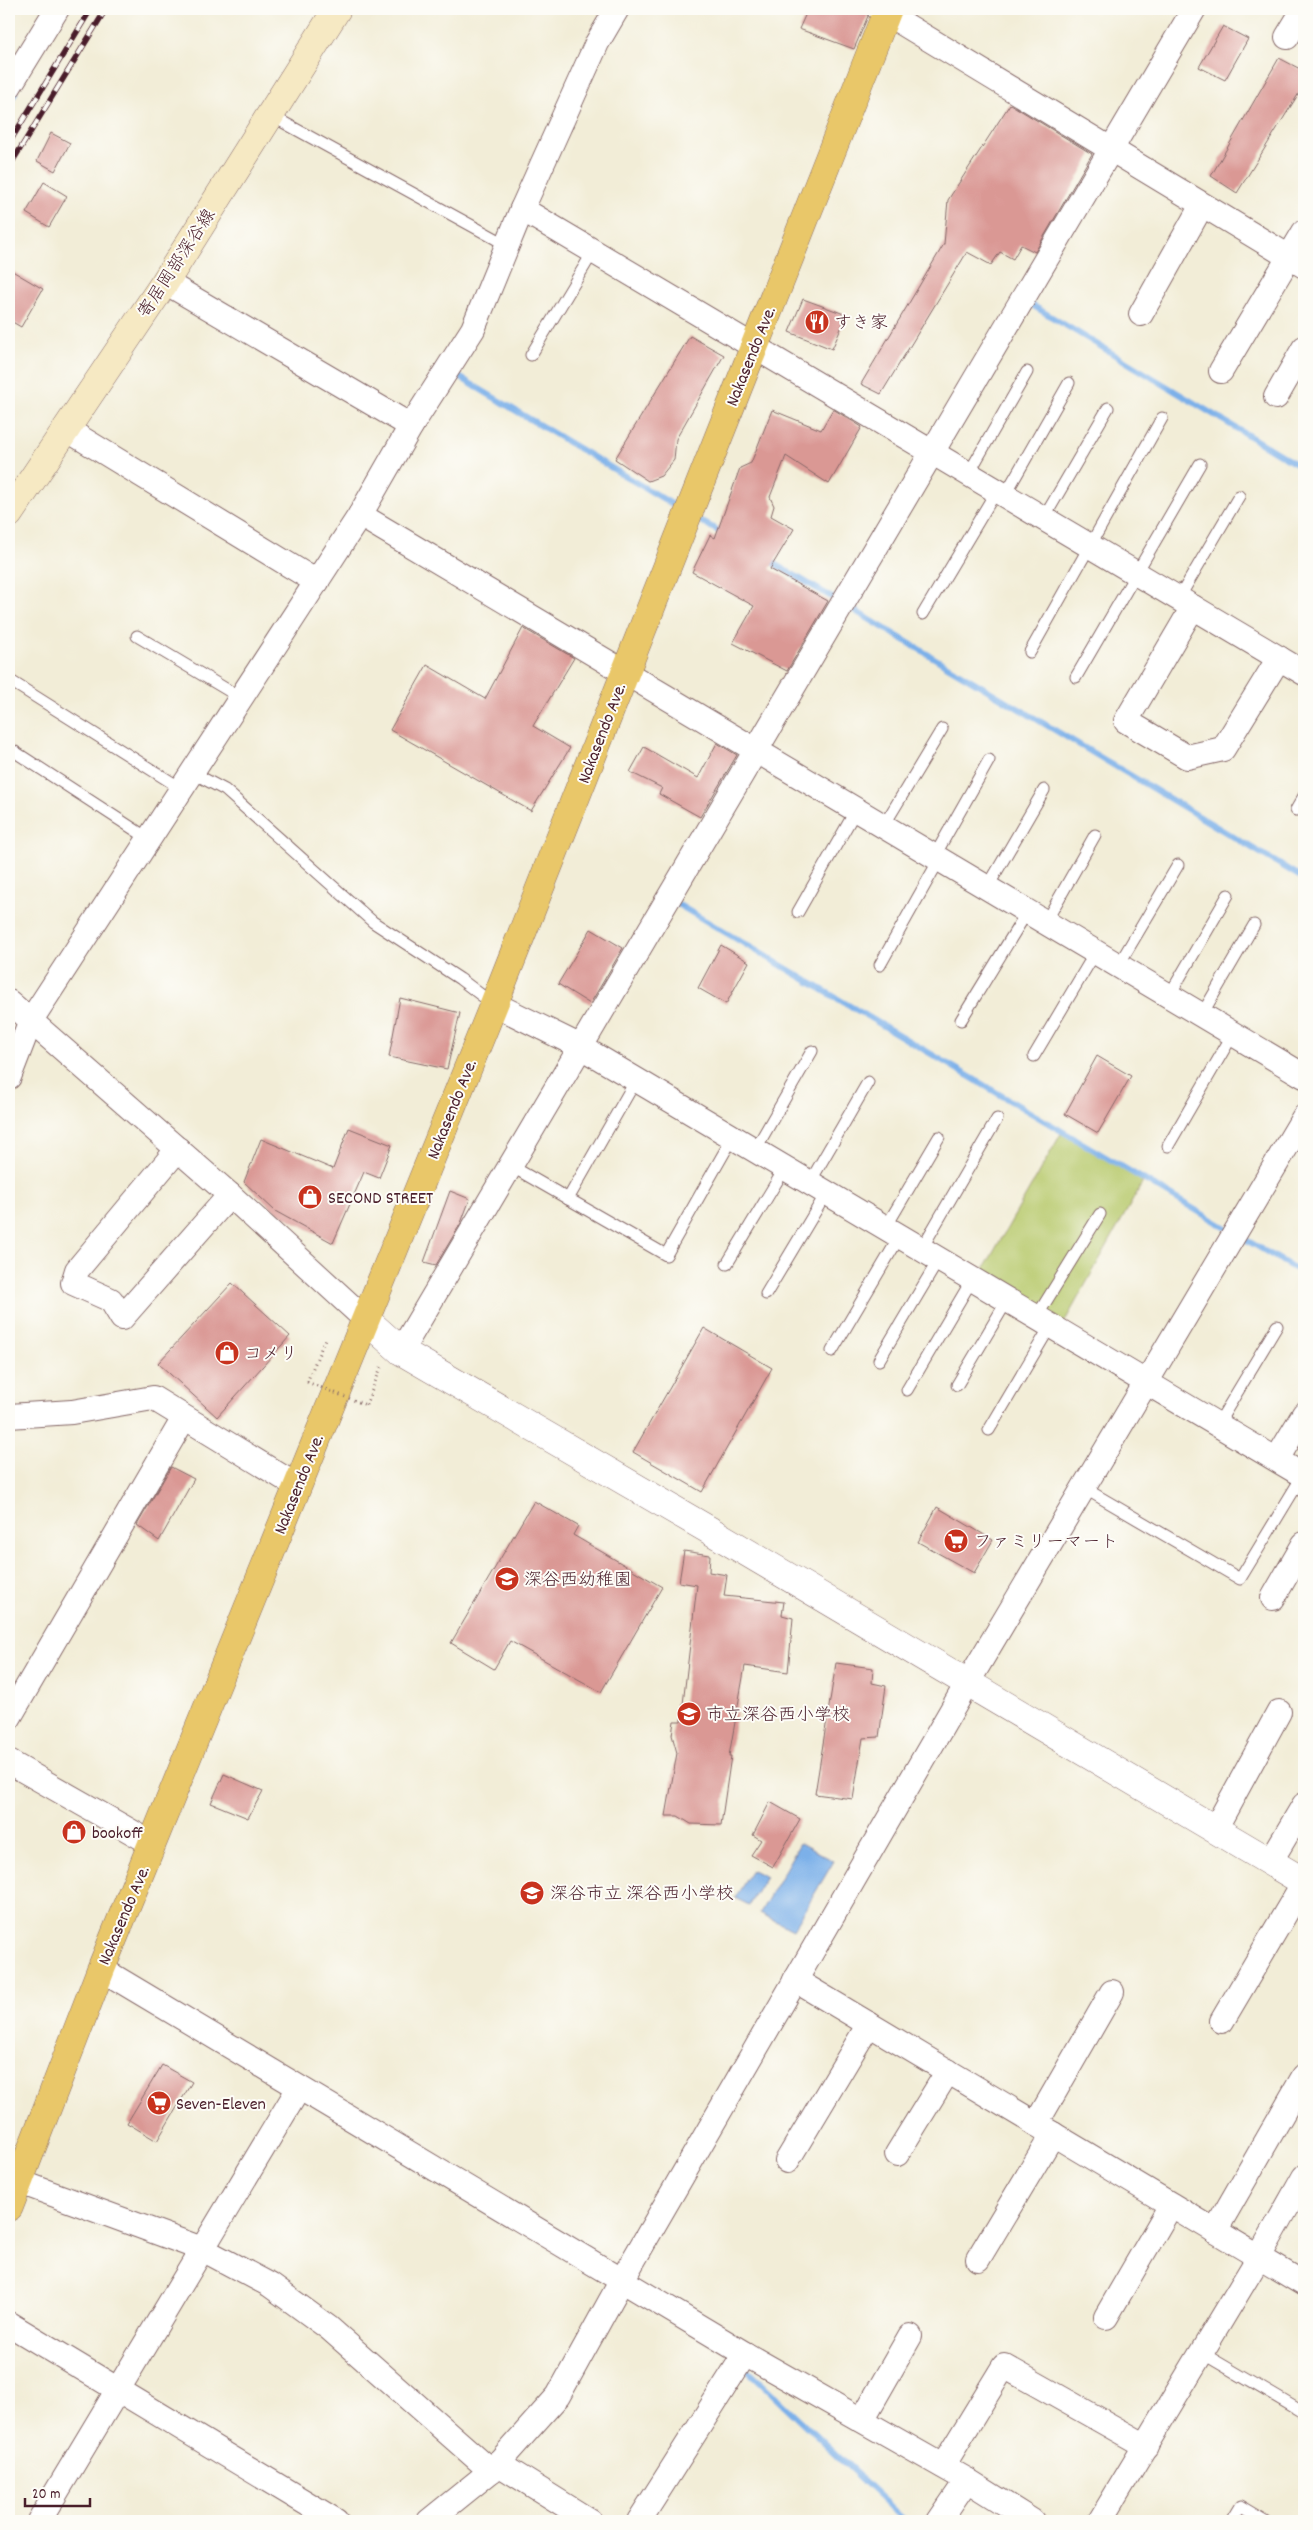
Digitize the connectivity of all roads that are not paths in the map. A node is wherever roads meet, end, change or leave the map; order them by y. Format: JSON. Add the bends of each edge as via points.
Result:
{"nodes":[{"id":1,"x":57,"y":9,"type":"edge"},
{"id":2,"x":337,"y":9,"type":"edge"},
{"id":3,"x":617,"y":9,"type":"edge"},
{"id":4,"x":1194,"y":9,"type":"edge"},
{"id":5,"x":1304,"y":9,"type":"edge"},
{"id":6,"x":884,"y":10,"type":"edge"},
{"id":7,"x":1287,"y":37,"type":"dead end"},
{"id":8,"x":9,"y":87,"type":"edge"},
{"id":9,"x":270,"y":115,"type":"junction"},
{"id":10,"x":1110,"y":148,"type":"junction"},
{"id":11,"x":1202,"y":204,"type":"junction"},
{"id":12,"x":522,"y":209,"type":"junction"},
{"id":13,"x":1304,"y":232,"type":"edge"},
{"id":14,"x":508,"y":245,"type":"junction"},
{"id":15,"x":593,"y":252,"type":"junction"},
{"id":16,"x":1297,"y":262,"type":"edge"},
{"id":17,"x":165,"y":282,"type":"junction"},
{"id":18,"x":1142,"y":314,"type":"dead end"},
{"id":19,"x":753,"y":348,"type":"junction"},
{"id":20,"x":1304,"y":348,"type":"edge"},
{"id":21,"x":530,"y":355,"type":"dead end"},
{"id":22,"x":1221,"y":371,"type":"dead end"},
{"id":23,"x":1027,"y":372,"type":"dead end"},
{"id":24,"x":1069,"y":383,"type":"dead end"},
{"id":25,"x":1276,"y":396,"type":"dead end"},
{"id":26,"x":1108,"y":408,"type":"dead end"},
{"id":27,"x":1162,"y":418,"type":"dead end"},
{"id":28,"x":411,"y":426,"type":"junction"},
{"id":29,"x":66,"y":429,"type":"junction"},
{"id":30,"x":933,"y":452,"type":"junction"},
{"id":31,"x":1200,"y":464,"type":"dead end"},
{"id":32,"x":969,"y":473,"type":"junction"},
{"id":33,"x":1001,"y":492,"type":"junction"},
{"id":34,"x":1239,"y":496,"type":"dead end"},
{"id":35,"x":9,"y":514,"type":"edge"},
{"id":36,"x":360,"y":515,"type":"junction"},
{"id":37,"x":1044,"y":518,"type":"junction"},
{"id":38,"x":1090,"y":546,"type":"junction"},
{"id":39,"x":1136,"y":573,"type":"junction"},
{"id":40,"x":317,"y":582,"type":"junction"},
{"id":41,"x":1186,"y":602,"type":"junction"},
{"id":42,"x":923,"y":614,"type":"dead end"},
{"id":43,"x":137,"y":636,"type":"dead end"},
{"id":44,"x":1030,"y":652,"type":"dead end"},
{"id":45,"x":1279,"y":658,"type":"junction"},
{"id":46,"x":625,"y":671,"type":"junction"},
{"id":47,"x":1304,"y":673,"type":"edge"},
{"id":48,"x":1076,"y":676,"type":"dead end"},
{"id":49,"x":9,"y":680,"type":"edge"},
{"id":50,"x":241,"y":698,"type":"junction"},
{"id":51,"x":942,"y":729,"type":"dead end"},
{"id":52,"x":9,"y":748,"type":"edge"},
{"id":53,"x":756,"y":751,"type":"junction"},
{"id":54,"x":989,"y":760,"type":"dead end"},
{"id":55,"x":187,"y":781,"type":"junction"},
{"id":56,"x":1044,"y":790,"type":"dead end"},
{"id":57,"x":1304,"y":796,"type":"edge"},
{"id":58,"x":856,"y":810,"type":"junction"},
{"id":59,"x":1296,"y":810,"type":"dead end"},
{"id":60,"x":883,"y":826,"type":"junction"},
{"id":61,"x":1096,"y":835,"type":"dead end"},
{"id":62,"x":149,"y":839,"type":"junction"},
{"id":63,"x":936,"y":859,"type":"junction"},
{"id":64,"x":1178,"y":865,"type":"dead end"},
{"id":65,"x":987,"y":888,"type":"junction"},
{"id":66,"x":1228,"y":895,"type":"dead end"},
{"id":67,"x":798,"y":912,"type":"dead end"},
{"id":68,"x":1036,"y":917,"type":"junction"},
{"id":69,"x":1254,"y":925,"type":"dead end"},
{"id":70,"x":1095,"y":953,"type":"junction"},
{"id":71,"x":880,"y":965,"type":"dead end"},
{"id":72,"x":1118,"y":966,"type":"junction"},
{"id":73,"x":1169,"y":996,"type":"junction"},
{"id":74,"x":9,"y":1002,"type":"edge"},
{"id":75,"x":494,"y":1004,"type":"junction"},
{"id":76,"x":1201,"y":1016,"type":"junction"},
{"id":77,"x":31,"y":1020,"type":"junction"},
{"id":78,"x":961,"y":1020,"type":"dead end"},
{"id":79,"x":1233,"y":1034,"type":"junction"},
{"id":80,"x":581,"y":1047,"type":"junction"},
{"id":81,"x":812,"y":1051,"type":"dead end"},
{"id":82,"x":1034,"y":1056,"type":"dead end"},
{"id":83,"x":1304,"y":1076,"type":"edge"},
{"id":84,"x":9,"y":1077,"type":"edge"},
{"id":85,"x":636,"y":1080,"type":"junction"},
{"id":86,"x":868,"y":1082,"type":"dead end"},
{"id":87,"x":1304,"y":1117,"type":"edge"},
{"id":88,"x":997,"y":1119,"type":"dead end"},
{"id":89,"x":733,"y":1137,"type":"junction"},
{"id":90,"x":939,"y":1137,"type":"dead end"},
{"id":91,"x":1168,"y":1146,"type":"dead end"},
{"id":92,"x":178,"y":1149,"type":"junction"},
{"id":93,"x":755,"y":1150,"type":"junction"},
{"id":94,"x":511,"y":1166,"type":"junction"},
{"id":95,"x":785,"y":1168,"type":"junction"},
{"id":96,"x":818,"y":1187,"type":"junction"},
{"id":97,"x":230,"y":1195,"type":"junction"},
{"id":98,"x":568,"y":1199,"type":"junction"},
{"id":99,"x":1100,"y":1214,"type":"dead end"},
{"id":100,"x":893,"y":1231,"type":"junction"},
{"id":101,"x":930,"y":1254,"type":"junction"},
{"id":102,"x":727,"y":1264,"type":"dead end"},
{"id":103,"x":972,"y":1278,"type":"junction"},
{"id":104,"x":766,"y":1294,"type":"dead end"},
{"id":105,"x":1008,"y":1299,"type":"junction"},
{"id":106,"x":365,"y":1319,"type":"junction"},
{"id":107,"x":1044,"y":1321,"type":"junction"},
{"id":108,"x":1277,"y":1326,"type":"dead end"},
{"id":109,"x":832,"y":1350,"type":"dead end"},
{"id":110,"x":391,"y":1357,"type":"junction"},
{"id":111,"x":879,"y":1360,"type":"dead end"},
{"id":112,"x":1148,"y":1382,"type":"junction"},
{"id":113,"x":957,"y":1385,"type":"dead end"},
{"id":114,"x":907,"y":1390,"type":"dead end"},
{"id":115,"x":1304,"y":1414,"type":"edge"},
{"id":116,"x":9,"y":1416,"type":"edge"},
{"id":117,"x":184,"y":1418,"type":"junction"},
{"id":118,"x":1218,"y":1424,"type":"junction"},
{"id":119,"x":989,"y":1430,"type":"dead end"},
{"id":120,"x":1277,"y":1459,"type":"junction"},
{"id":121,"x":1304,"y":1475,"type":"edge"},
{"id":122,"x":297,"y":1486,"type":"junction"},
{"id":123,"x":1084,"y":1488,"type":"junction"},
{"id":124,"x":1304,"y":1544,"type":"edge"},
{"id":125,"x":1273,"y":1598,"type":"dead end"},
{"id":126,"x":968,"y":1682,"type":"junction"},
{"id":127,"x":1279,"y":1712,"type":"dead end"},
{"id":128,"x":9,"y":1718,"type":"edge"},
{"id":129,"x":9,"y":1762,"type":"edge"},
{"id":130,"x":1304,"y":1805,"type":"edge"},
{"id":131,"x":1215,"y":1828,"type":"junction"},
{"id":132,"x":153,"y":1844,"type":"junction"},
{"id":133,"x":1270,"y":1862,"type":"junction"},
{"id":134,"x":1304,"y":1882,"type":"edge"},
{"id":135,"x":100,"y":1969,"type":"junction"},
{"id":136,"x":795,"y":1980,"type":"junction"},
{"id":137,"x":1112,"y":1992,"type":"dead end"},
{"id":138,"x":1222,"y":2021,"type":"dead end"},
{"id":139,"x":869,"y":2024,"type":"junction"},
{"id":140,"x":948,"y":2071,"type":"junction"},
{"id":141,"x":1304,"y":2076,"type":"edge"},
{"id":142,"x":299,"y":2088,"type":"junction"},
{"id":143,"x":1044,"y":2129,"type":"junction"},
{"id":144,"x":897,"y":2154,"type":"dead end"},
{"id":145,"x":787,"y":2161,"type":"dead end"},
{"id":146,"x":1304,"y":2177,"type":"edge"},
{"id":147,"x":14,"y":2180,"type":"edge"},
{"id":148,"x":1171,"y":2205,"type":"junction"},
{"id":149,"x":9,"y":2207,"type":"edge"},
{"id":150,"x":1215,"y":2231,"type":"junction"},
{"id":151,"x":202,"y":2249,"type":"junction"},
{"id":152,"x":1259,"y":2257,"type":"junction"},
{"id":153,"x":978,"y":2259,"type":"dead end"},
{"id":154,"x":622,"y":2280,"type":"junction"},
{"id":155,"x":1304,"y":2284,"type":"edge"},
{"id":156,"x":1106,"y":2317,"type":"dead end"},
{"id":157,"x":9,"y":2324,"type":"edge"},
{"id":158,"x":910,"y":2336,"type":"dead end"},
{"id":159,"x":1202,"y":2352,"type":"junction"},
{"id":160,"x":745,"y":2354,"type":"junction"},
{"id":161,"x":117,"y":2389,"type":"junction"},
{"id":162,"x":1304,"y":2413,"type":"edge"},
{"id":163,"x":862,"y":2420,"type":"junction"},
{"id":164,"x":1146,"y":2446,"type":"junction"},
{"id":165,"x":943,"y":2466,"type":"junction"},
{"id":166,"x":494,"y":2467,"type":"junction"},
{"id":167,"x":967,"y":2480,"type":"junction"},
{"id":168,"x":38,"y":2521,"type":"edge"},
{"id":169,"x":336,"y":2521,"type":"edge"},
{"id":170,"x":429,"y":2521,"type":"edge"},
{"id":171,"x":590,"y":2521,"type":"edge"},
{"id":172,"x":639,"y":2521,"type":"edge"},
{"id":173,"x":939,"y":2521,"type":"edge"},
{"id":174,"x":1032,"y":2521,"type":"edge"},
{"id":175,"x":1100,"y":2521,"type":"edge"},
{"id":176,"x":1232,"y":2521,"type":"edge"},
{"id":177,"x":1266,"y":2521,"type":"edge"}],
"edges":[{"from":1,"to":8,"type":"street"},
{"from":2,"to":9,"type":"main road","name":"寄居岡部深谷線"},
{"from":3,"to":12,"type":"street","via":[[597,43]]},
{"from":4,"to":10,"type":"street"},
{"from":5,"to":7,"type":"street"},
{"from":6,"to":10,"type":"street"},
{"from":6,"to":19,"type":"highway","name":"Nakasendo Ave."},
{"from":9,"to":14,"type":"lane"},
{"from":9,"to":17,"type":"main road","name":"寄居岡部深谷線"},
{"from":10,"to":11,"type":"street"},
{"from":10,"to":30,"type":"street"},
{"from":11,"to":16,"type":"street"},
{"from":11,"to":18,"type":"street"},
{"from":12,"to":14,"type":"street"},
{"from":12,"to":15,"type":"street"},
{"from":13,"to":16,"type":"street"},
{"from":14,"to":28,"type":"street","via":[[474,329]]},
{"from":15,"to":19,"type":"street"},
{"from":15,"to":21,"type":"lane"},
{"from":16,"to":22,"type":"street"},
{"from":17,"to":28,"type":"street"},
{"from":17,"to":29,"type":"main road","name":"寄居岡部深谷線"},
{"from":19,"to":30,"type":"street"},
{"from":19,"to":46,"type":"highway","name":"Nakasendo Ave."},
{"from":20,"to":25,"type":"street"},
{"from":23,"to":32,"type":"lane"},
{"from":24,"to":33,"type":"lane"},
{"from":26,"to":37,"type":"lane"},
{"from":27,"to":38,"type":"lane"},
{"from":28,"to":36,"type":"street"},
{"from":29,"to":35,"type":"main road","name":"寄居岡部深谷線"},
{"from":29,"to":40,"type":"street"},
{"from":30,"to":32,"type":"street"},
{"from":30,"to":53,"type":"street"},
{"from":31,"to":39,"type":"lane"},
{"from":32,"to":33,"type":"street"},
{"from":33,"to":37,"type":"street"},
{"from":33,"to":42,"type":"lane"},
{"from":34,"to":41,"type":"lane"},
{"from":36,"to":40,"type":"street"},
{"from":36,"to":46,"type":"street"},
{"from":37,"to":38,"type":"street"},
{"from":38,"to":39,"type":"street"},
{"from":38,"to":44,"type":"lane"},
{"from":39,"to":41,"type":"street"},
{"from":39,"to":48,"type":"lane"},
{"from":40,"to":50,"type":"street"},
{"from":41,"to":45,"type":"street"},
{"from":41,"to":45,"type":"street","via":[[1126,720],[1187,757],[1223,750]]},
{"from":43,"to":50,"type":"lane"},
{"from":45,"to":47,"type":"street"},
{"from":46,"to":53,"type":"street"},
{"from":46,"to":75,"type":"highway","name":"Nakasendo Ave."},
{"from":49,"to":55,"type":"lane"},
{"from":50,"to":55,"type":"street"},
{"from":51,"to":60,"type":"lane"},
{"from":52,"to":62,"type":"lane"},
{"from":53,"to":58,"type":"street"},
{"from":53,"to":80,"type":"street"},
{"from":54,"to":63,"type":"lane"},
{"from":55,"to":62,"type":"street"},
{"from":55,"to":75,"type":"lane","via":[[225,790],[372,922]]},
{"from":56,"to":65,"type":"lane"},
{"from":57,"to":59,"type":"lane"},
{"from":58,"to":60,"type":"street"},
{"from":58,"to":67,"type":"lane"},
{"from":60,"to":63,"type":"street"},
{"from":61,"to":68,"type":"lane"},
{"from":62,"to":77,"type":"street"},
{"from":63,"to":65,"type":"street"},
{"from":63,"to":71,"type":"lane"},
{"from":64,"to":72,"type":"lane"},
{"from":65,"to":68,"type":"street"},
{"from":66,"to":73,"type":"lane"},
{"from":68,"to":70,"type":"street"},
{"from":68,"to":78,"type":"lane"},
{"from":69,"to":76,"type":"lane"},
{"from":70,"to":72,"type":"street"},
{"from":70,"to":82,"type":"lane"},
{"from":72,"to":73,"type":"street"},
{"from":73,"to":76,"type":"street"},
{"from":74,"to":77,"type":"street"},
{"from":75,"to":80,"type":"street"},
{"from":75,"to":106,"type":"highway","name":"Nakasendo Ave."},
{"from":76,"to":79,"type":"street"},
{"from":77,"to":84,"type":"street"},
{"from":77,"to":92,"type":"street"},
{"from":79,"to":83,"type":"street"},
{"from":79,"to":91,"type":"lane"},
{"from":80,"to":85,"type":"street"},
{"from":80,"to":94,"type":"street"},
{"from":81,"to":93,"type":"lane"},
{"from":85,"to":89,"type":"street"},
{"from":85,"to":98,"type":"lane"},
{"from":86,"to":96,"type":"lane"},
{"from":87,"to":112,"type":"street"},
{"from":88,"to":101,"type":"lane"},
{"from":89,"to":93,"type":"street"},
{"from":89,"to":98,"type":"lane","via":[[666,1255]]},
{"from":90,"to":100,"type":"lane"},
{"from":92,"to":97,"type":"street"},
{"from":92,"to":97,"type":"street","via":[[77,1270],[73,1283],[111,1300],[122,1318]]},
{"from":93,"to":95,"type":"street"},
{"from":94,"to":98,"type":"lane"},
{"from":94,"to":110,"type":"street"},
{"from":95,"to":96,"type":"street"},
{"from":95,"to":102,"type":"lane"},
{"from":96,"to":100,"type":"street"},
{"from":96,"to":104,"type":"lane"},
{"from":97,"to":106,"type":"street"},
{"from":99,"to":107,"type":"lane"},
{"from":100,"to":101,"type":"street"},
{"from":100,"to":109,"type":"lane"},
{"from":101,"to":103,"type":"street"},
{"from":101,"to":111,"type":"lane"},
{"from":103,"to":105,"type":"street"},
{"from":103,"to":114,"type":"lane"},
{"from":105,"to":107,"type":"street"},
{"from":105,"to":113,"type":"lane"},
{"from":106,"to":110,"type":"street"},
{"from":106,"to":122,"type":"highway","name":"Nakasendo Ave."},
{"from":107,"to":112,"type":"street"},
{"from":107,"to":119,"type":"lane"},
{"from":108,"to":118,"type":"lane"},
{"from":110,"to":126,"type":"street"},
{"from":112,"to":118,"type":"street"},
{"from":112,"to":123,"type":"street"},
{"from":115,"to":120,"type":"street"},
{"from":116,"to":117,"type":"street","via":[[72,1412],[153,1398]]},
{"from":117,"to":122,"type":"street"},
{"from":117,"to":128,"type":"street"},
{"from":118,"to":120,"type":"street"},
{"from":120,"to":121,"type":"street"},
{"from":121,"to":123,"type":"lane","via":[[1240,1580]]},
{"from":122,"to":132,"type":"highway","name":"Nakasendo Ave."},
{"from":123,"to":126,"type":"street"},
{"from":124,"to":125,"type":"street"},
{"from":126,"to":131,"type":"street"},
{"from":126,"to":136,"type":"street"},
{"from":127,"to":131,"type":"street"},
{"from":129,"to":132,"type":"street"},
{"from":130,"to":133,"type":"street"},
{"from":131,"to":133,"type":"street"},
{"from":132,"to":135,"type":"highway","name":"Nakasendo Ave."},
{"from":133,"to":134,"type":"street"},
{"from":134,"to":138,"type":"street"},
{"from":135,"to":142,"type":"street"},
{"from":135,"to":147,"type":"highway","name":"Nakasendo Ave."},
{"from":136,"to":139,"type":"street"},
{"from":136,"to":154,"type":"street"},
{"from":137,"to":143,"type":"street"},
{"from":139,"to":140,"type":"street"},
{"from":139,"to":145,"type":"street"},
{"from":140,"to":143,"type":"street"},
{"from":140,"to":144,"type":"street"},
{"from":141,"to":150,"type":"street"},
{"from":142,"to":151,"type":"street"},
{"from":142,"to":154,"type":"street"},
{"from":143,"to":148,"type":"street"},
{"from":143,"to":153,"type":"street"},
{"from":146,"to":152,"type":"street"},
{"from":147,"to":149,"type":"highway","name":"Nakasendo Ave."},
{"from":147,"to":151,"type":"street"},
{"from":148,"to":150,"type":"street"},
{"from":148,"to":156,"type":"street"},
{"from":150,"to":152,"type":"street"},
{"from":151,"to":161,"type":"street"},
{"from":151,"to":166,"type":"street","via":[[270,2285],[329,2328]]},
{"from":152,"to":155,"type":"street"},
{"from":152,"to":159,"type":"street"},
{"from":154,"to":160,"type":"street"},
{"from":154,"to":166,"type":"street","via":[[558,2396]]},
{"from":157,"to":161,"type":"street"},
{"from":158,"to":163,"type":"street"},
{"from":159,"to":162,"type":"lane"},
{"from":159,"to":164,"type":"street"},
{"from":160,"to":163,"type":"street"},
{"from":160,"to":172,"type":"street"},
{"from":161,"to":168,"type":"street"},
{"from":161,"to":169,"type":"street"},
{"from":163,"to":165,"type":"street"},
{"from":164,"to":165,"type":"street","via":[[1004,2366]]},
{"from":164,"to":175,"type":"street"},
{"from":165,"to":167,"type":"street"},
{"from":166,"to":170,"type":"street"},
{"from":166,"to":171,"type":"street"},
{"from":167,"to":173,"type":"street"},
{"from":167,"to":174,"type":"street"},
{"from":176,"to":177,"type":"lane","via":[[1241,2506]]}]}
